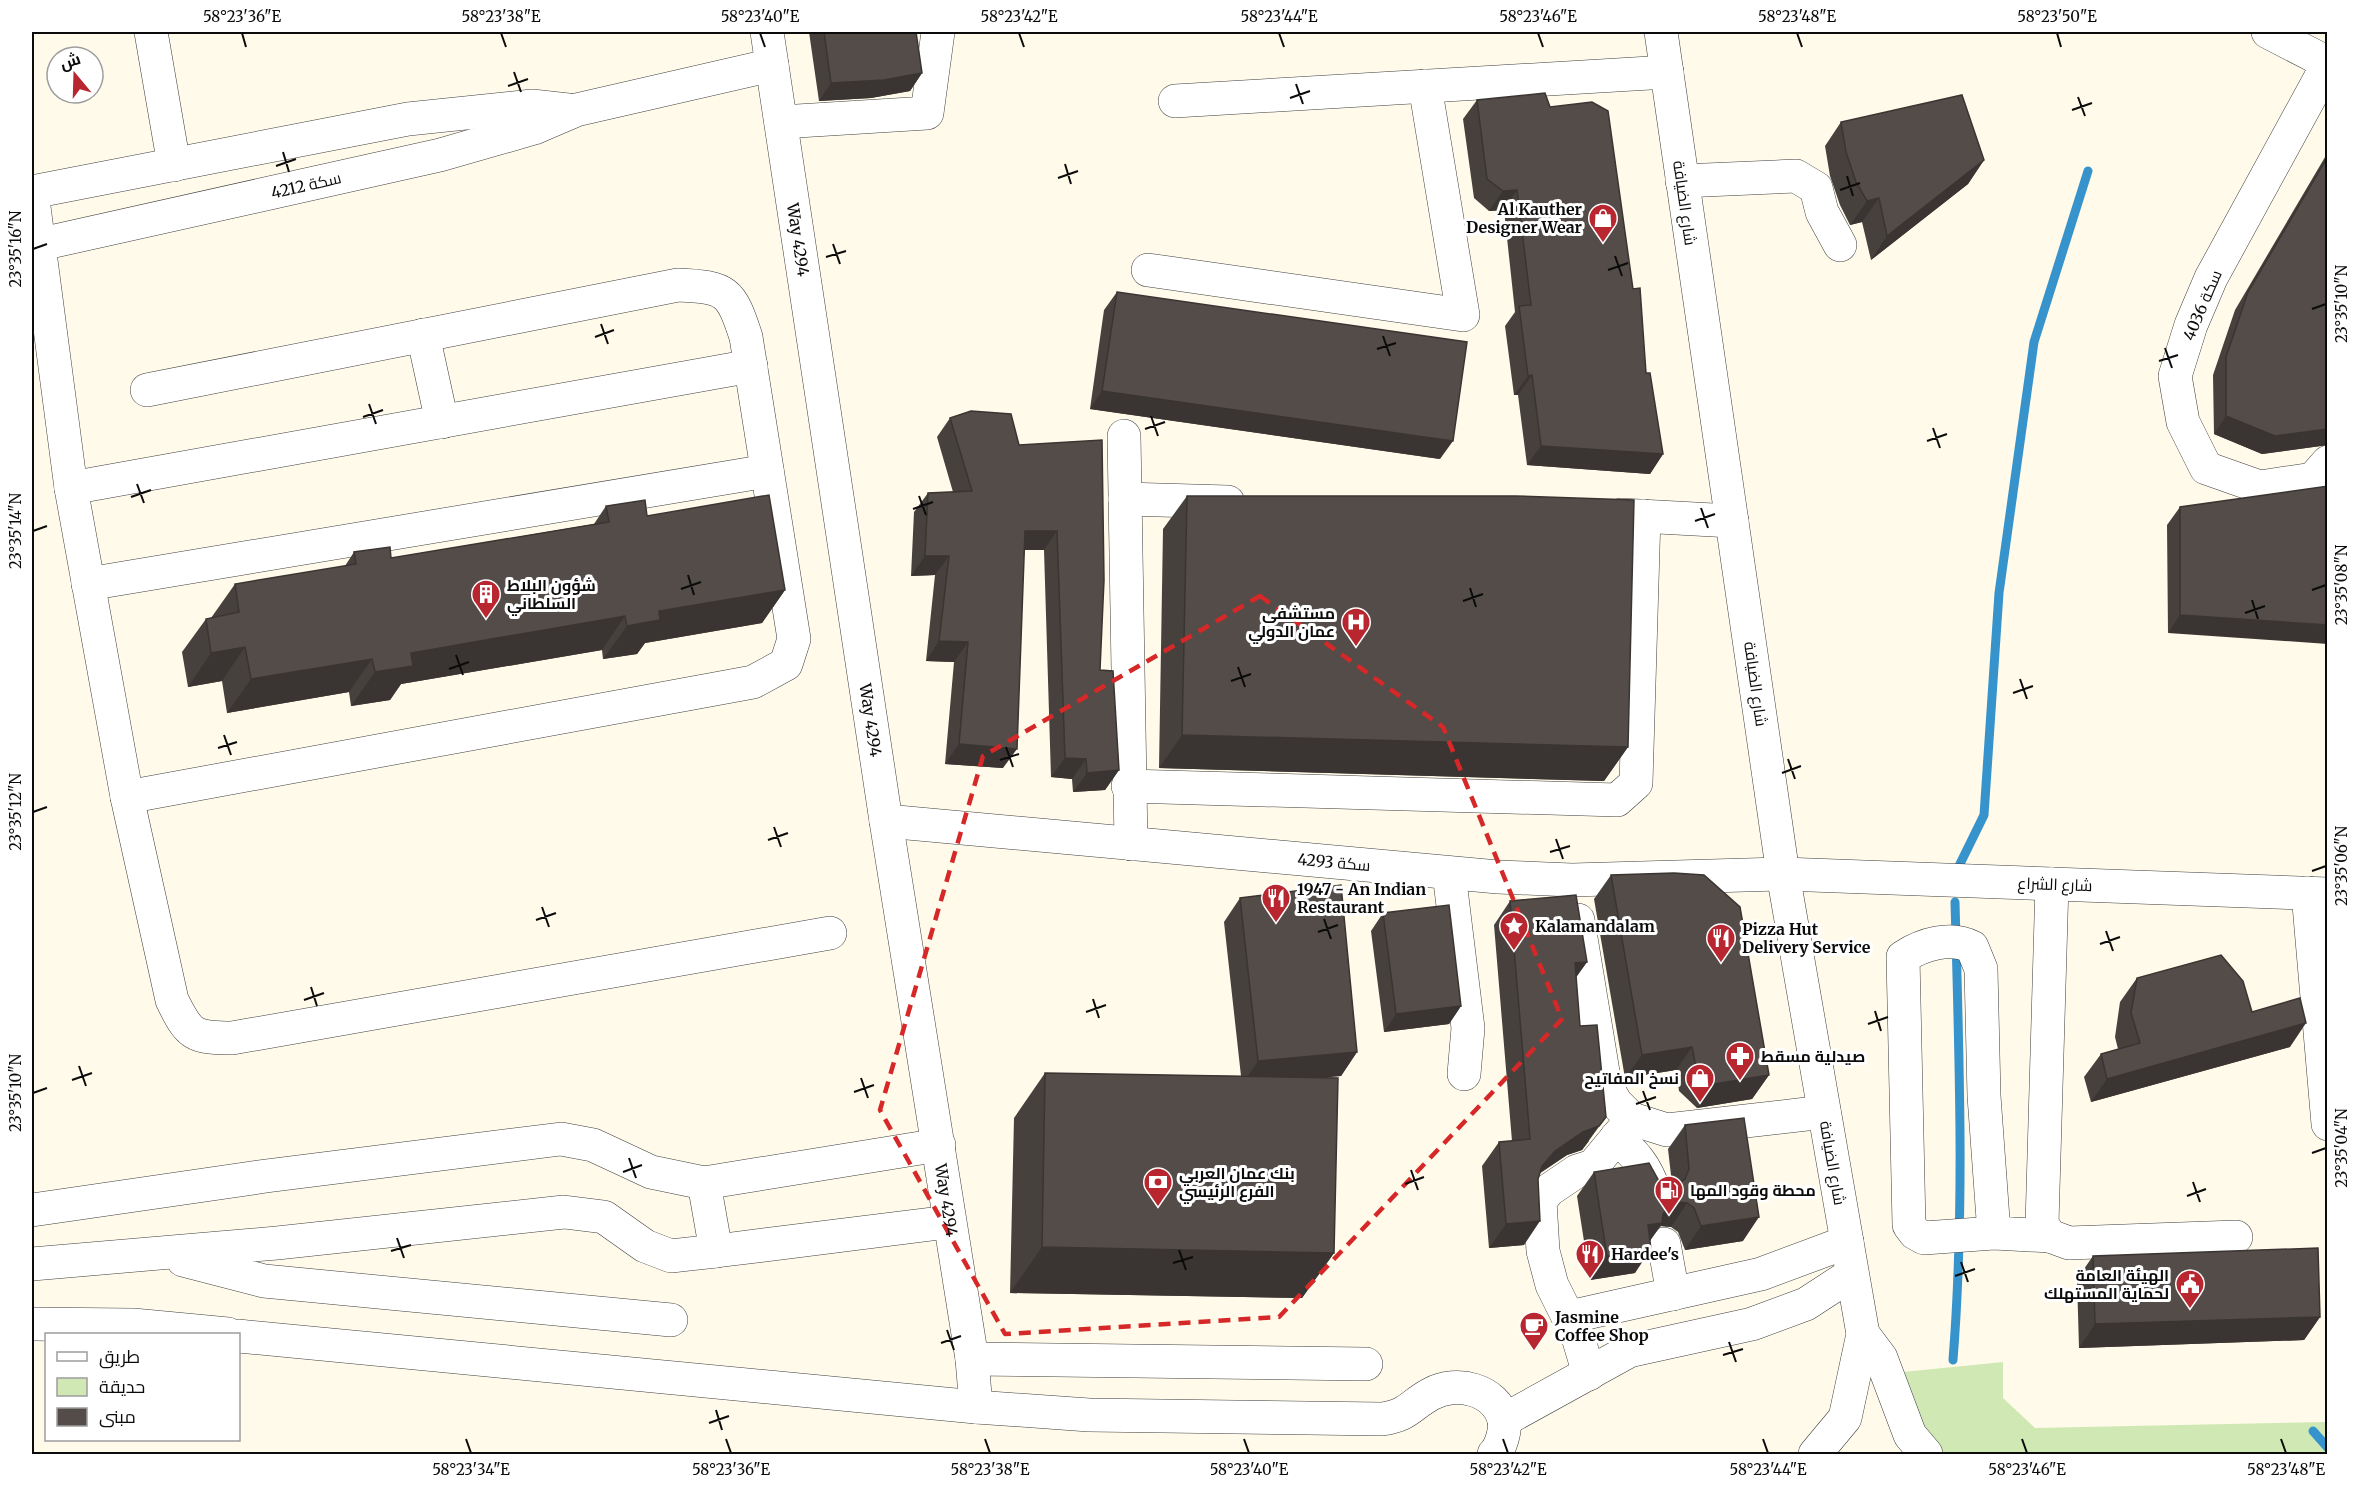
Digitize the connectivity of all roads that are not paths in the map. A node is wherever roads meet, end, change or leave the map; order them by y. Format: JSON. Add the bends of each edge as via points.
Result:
{"nodes":[{"id":1,"x":151,"y":32,"type":"edge"},
{"id":2,"x":767,"y":32,"type":"edge"},
{"id":3,"x":938,"y":32,"type":"edge"},
{"id":4,"x":1661,"y":32,"type":"edge"},
{"id":5,"x":2268,"y":32,"type":"edge"},
{"id":6,"x":772,"y":64,"type":"junction"},
{"id":7,"x":2328,"y":64,"type":"edge"},
{"id":8,"x":1666,"y":72,"type":"junction"},
{"id":9,"x":1425,"y":86,"type":"junction"},
{"id":10,"x":1174,"y":101,"type":"dead end"},
{"id":11,"x":576,"y":110,"type":"junction"},
{"id":12,"x":453,"y":115,"type":"junction"},
{"id":13,"x":781,"y":122,"type":"junction"},
{"id":14,"x":440,"y":155,"type":"junction"},
{"id":15,"x":174,"y":165,"type":"junction"},
{"id":16,"x":1682,"y":181,"type":"junction"},
{"id":17,"x":32,"y":192,"type":"edge"},
{"id":18,"x":35,"y":245,"type":"edge"},
{"id":19,"x":1840,"y":245,"type":"dead end"},
{"id":20,"x":1148,"y":270,"type":"dead end"},
{"id":21,"x":423,"y":335,"type":"junction"},
{"id":22,"x":751,"y":366,"type":"junction"},
{"id":23,"x":147,"y":390,"type":"dead end"},
{"id":24,"x":442,"y":422,"type":"junction"},
{"id":25,"x":1124,"y":436,"type":"dead end"},
{"id":26,"x":2328,"y":462,"type":"edge"},
{"id":27,"x":767,"y":471,"type":"junction"},
{"id":28,"x":71,"y":488,"type":"junction"},
{"id":29,"x":1125,"y":499,"type":"junction"},
{"id":30,"x":1255,"y":503,"type":"edge"},
{"id":31,"x":1585,"y":514,"type":"edge"},
{"id":32,"x":1644,"y":516,"type":"junction"},
{"id":33,"x":1732,"y":521,"type":"junction"},
{"id":34,"x":88,"y":584,"type":"junction"},
{"id":35,"x":1128,"y":786,"type":"junction"},
{"id":36,"x":127,"y":797,"type":"junction"},
{"id":37,"x":886,"y":821,"type":"junction"},
{"id":38,"x":1131,"y":844,"type":"junction"},
{"id":39,"x":1449,"y":873,"type":"junction"},
{"id":40,"x":1783,"y":874,"type":"junction"},
{"id":41,"x":1572,"y":880,"type":"junction"},
{"id":42,"x":2052,"y":884,"type":"junction"},
{"id":43,"x":2318,"y":894,"type":"edge"},
{"id":44,"x":830,"y":933,"type":"dead end"},
{"id":45,"x":1464,"y":1074,"type":"dead end"},
{"id":46,"x":1824,"y":1112,"type":"junction"},
{"id":47,"x":2328,"y":1124,"type":"edge"},
{"id":48,"x":1624,"y":1129,"type":"junction"},
{"id":49,"x":939,"y":1145,"type":"junction"},
{"id":50,"x":704,"y":1183,"type":"junction"},
{"id":51,"x":1654,"y":1190,"type":"edge"},
{"id":52,"x":32,"y":1210,"type":"edge"},
{"id":53,"x":948,"y":1222,"type":"junction"},
{"id":54,"x":1994,"y":1233,"type":"junction"},
{"id":55,"x":2050,"y":1236,"type":"junction"},
{"id":56,"x":2236,"y":1237,"type":"dead end"},
{"id":57,"x":1847,"y":1242,"type":"junction"},
{"id":58,"x":1664,"y":1244,"type":"edge"},
{"id":59,"x":717,"y":1251,"type":"junction"},
{"id":60,"x":158,"y":1253,"type":"junction"},
{"id":61,"x":32,"y":1264,"type":"edge"},
{"id":62,"x":1852,"y":1274,"type":"junction"},
{"id":63,"x":1673,"y":1294,"type":"junction"},
{"id":64,"x":1569,"y":1317,"type":"junction"},
{"id":65,"x":671,"y":1320,"type":"dead end"},
{"id":66,"x":32,"y":1324,"type":"edge"},
{"id":67,"x":209,"y":1333,"type":"edge"},
{"id":68,"x":1863,"y":1334,"type":"junction"},
{"id":69,"x":240,"y":1336,"type":"edge"},
{"id":70,"x":972,"y":1359,"type":"junction"},
{"id":71,"x":1366,"y":1364,"type":"dead end"},
{"id":72,"x":1588,"y":1374,"type":"junction"},
{"id":73,"x":976,"y":1407,"type":"junction"},
{"id":74,"x":1504,"y":1420,"type":"junction"},
{"id":75,"x":1494,"y":1455,"type":"edge"},
{"id":76,"x":1815,"y":1455,"type":"edge"},
{"id":77,"x":1926,"y":1455,"type":"edge"}],
"edges":[{"from":1,"to":15,"type":"street"},
{"from":2,"to":6,"type":"street","name":"Way 4294"},
{"from":3,"to":13,"type":"street","via":[[927,113]]},
{"from":4,"to":8,"type":"street","name":"شارع الضيافة"},
{"from":5,"to":7,"type":"street"},
{"from":6,"to":11,"type":"street","name":"سكة 4212"},
{"from":6,"to":13,"type":"street","name":"Way 4294"},
{"from":7,"to":26,"type":"street","name":"سكة 4036","via":[[2211,278],[2175,376],[2182,422],[2206,468],[2260,487],[2313,479]]},
{"from":8,"to":9,"type":"street"},
{"from":8,"to":16,"type":"street","name":"شارع الضيافة"},
{"from":9,"to":10,"type":"street"},
{"from":9,"to":20,"type":"street","via":[[1463,315]]},
{"from":11,"to":12,"type":"street","name":"سكة 4212","via":[[532,106]]},
{"from":11,"to":14,"type":"street","name":"سكة 4212","via":[[534,128]]},
{"from":12,"to":14,"type":"street"},
{"from":12,"to":15,"type":"street","name":"سكة 4212","via":[[408,119]]},
{"from":13,"to":37,"type":"street","name":"Way 4294"},
{"from":14,"to":18,"type":"street","name":"سكة 4212"},
{"from":15,"to":17,"type":"street","name":"سكة 4212"},
{"from":16,"to":19,"type":"street","via":[[1796,176],[1816,188],[1822,212]]},
{"from":16,"to":33,"type":"street","name":"شارع الضيافة"},
{"from":17,"to":18,"type":"street"},
{"from":18,"to":28,"type":"street"},
{"from":21,"to":22,"type":"street","via":[[678,285],[713,287],[735,304]]},
{"from":21,"to":23,"type":"street"},
{"from":21,"to":24,"type":"street"},
{"from":22,"to":24,"type":"street"},
{"from":22,"to":27,"type":"street"},
{"from":24,"to":28,"type":"street"},
{"from":25,"to":29,"type":"street"},
{"from":27,"to":34,"type":"street"},
{"from":27,"to":36,"type":"street","via":[[794,639],[786,664],[753,682]]},
{"from":28,"to":34,"type":"street"},
{"from":29,"to":30,"type":"street"},
{"from":29,"to":35,"type":"street"},
{"from":31,"to":32,"type":"street"},
{"from":32,"to":33,"type":"street"},
{"from":32,"to":35,"type":"street","via":[[1636,783],[1617,800]]},
{"from":33,"to":40,"type":"street","name":"شارع الضيافة"},
{"from":34,"to":36,"type":"street"},
{"from":35,"to":38,"type":"street"},
{"from":36,"to":44,"type":"street","via":[[172,1000],[184,1026],[204,1038],[244,1036]]},
{"from":37,"to":38,"type":"street","name":"سكة 4293"},
{"from":37,"to":49,"type":"street","name":"Way 4294"},
{"from":38,"to":39,"type":"street","name":"سكة 4293"},
{"from":39,"to":41,"type":"street","name":"سكة 4293"},
{"from":39,"to":45,"type":"street","via":[[1468,1028]]},
{"from":40,"to":41,"type":"street","name":"سكة 4293"},
{"from":40,"to":42,"type":"street","name":"شارع الشراع"},
{"from":40,"to":46,"type":"street","name":"شارع الضيافة"},
{"from":41,"to":48,"type":"street","via":[[1605,1084]]},
{"from":42,"to":43,"type":"street","name":"شارع الشراع"},
{"from":42,"to":55,"type":"street","via":[[2042,1224]]},
{"from":43,"to":47,"type":"street"},
{"from":46,"to":48,"type":"street","via":[[1667,1130]]},
{"from":46,"to":57,"type":"street","name":"شارع الضيافة"},
{"from":48,"to":51,"type":"street"},
{"from":48,"to":64,"type":"street","via":[[1593,1166],[1577,1171],[1540,1201],[1543,1251],[1552,1285]]},
{"from":49,"to":50,"type":"street"},
{"from":49,"to":53,"type":"street","name":"Way 4294"},
{"from":50,"to":52,"type":"street","via":[[651,1172],[594,1145],[561,1139]]},
{"from":50,"to":59,"type":"street"},
{"from":53,"to":59,"type":"street"},
{"from":53,"to":70,"type":"street","name":"Way 4294"},
{"from":54,"to":54,"type":"street","via":[[1924,1238],[1909,1225],[1903,957],[1940,943],[1961,941],[1972,947],[1981,969],[1984,1096]]},
{"from":54,"to":55,"type":"street"},
{"from":55,"to":56,"type":"street","via":[[2069,1243]]},
{"from":57,"to":62,"type":"street","name":"شارع الضيافة"},
{"from":57,"to":63,"type":"street","via":[[1761,1274]]},
{"from":58,"to":63,"type":"street"},
{"from":59,"to":60,"type":"street","via":[[671,1256],[645,1246],[604,1217],[564,1212]]},
{"from":60,"to":61,"type":"street"},
{"from":60,"to":65,"type":"street","via":[[264,1281]]},
{"from":62,"to":68,"type":"street","name":"شارع الضيافة"},
{"from":62,"to":72,"type":"street","via":[[1806,1304],[1752,1324],[1629,1351]]},
{"from":63,"to":64,"type":"street"},
{"from":64,"to":72,"type":"street"},
{"from":66,"to":67,"type":"street","via":[[133,1325]]},
{"from":68,"to":76,"type":"street","via":[[1845,1418]]},
{"from":68,"to":77,"type":"street","via":[[1881,1358],[1910,1436]]},
{"from":69,"to":73,"type":"street"},
{"from":70,"to":71,"type":"street"},
{"from":70,"to":73,"type":"street","name":"Way 4294"},
{"from":72,"to":74,"type":"street"},
{"from":73,"to":74,"type":"street","via":[[1089,1414],[1382,1419],[1400,1416],[1431,1394],[1456,1388],[1480,1390]]},
{"from":74,"to":75,"type":"street","via":[[1500,1448]]}]}
